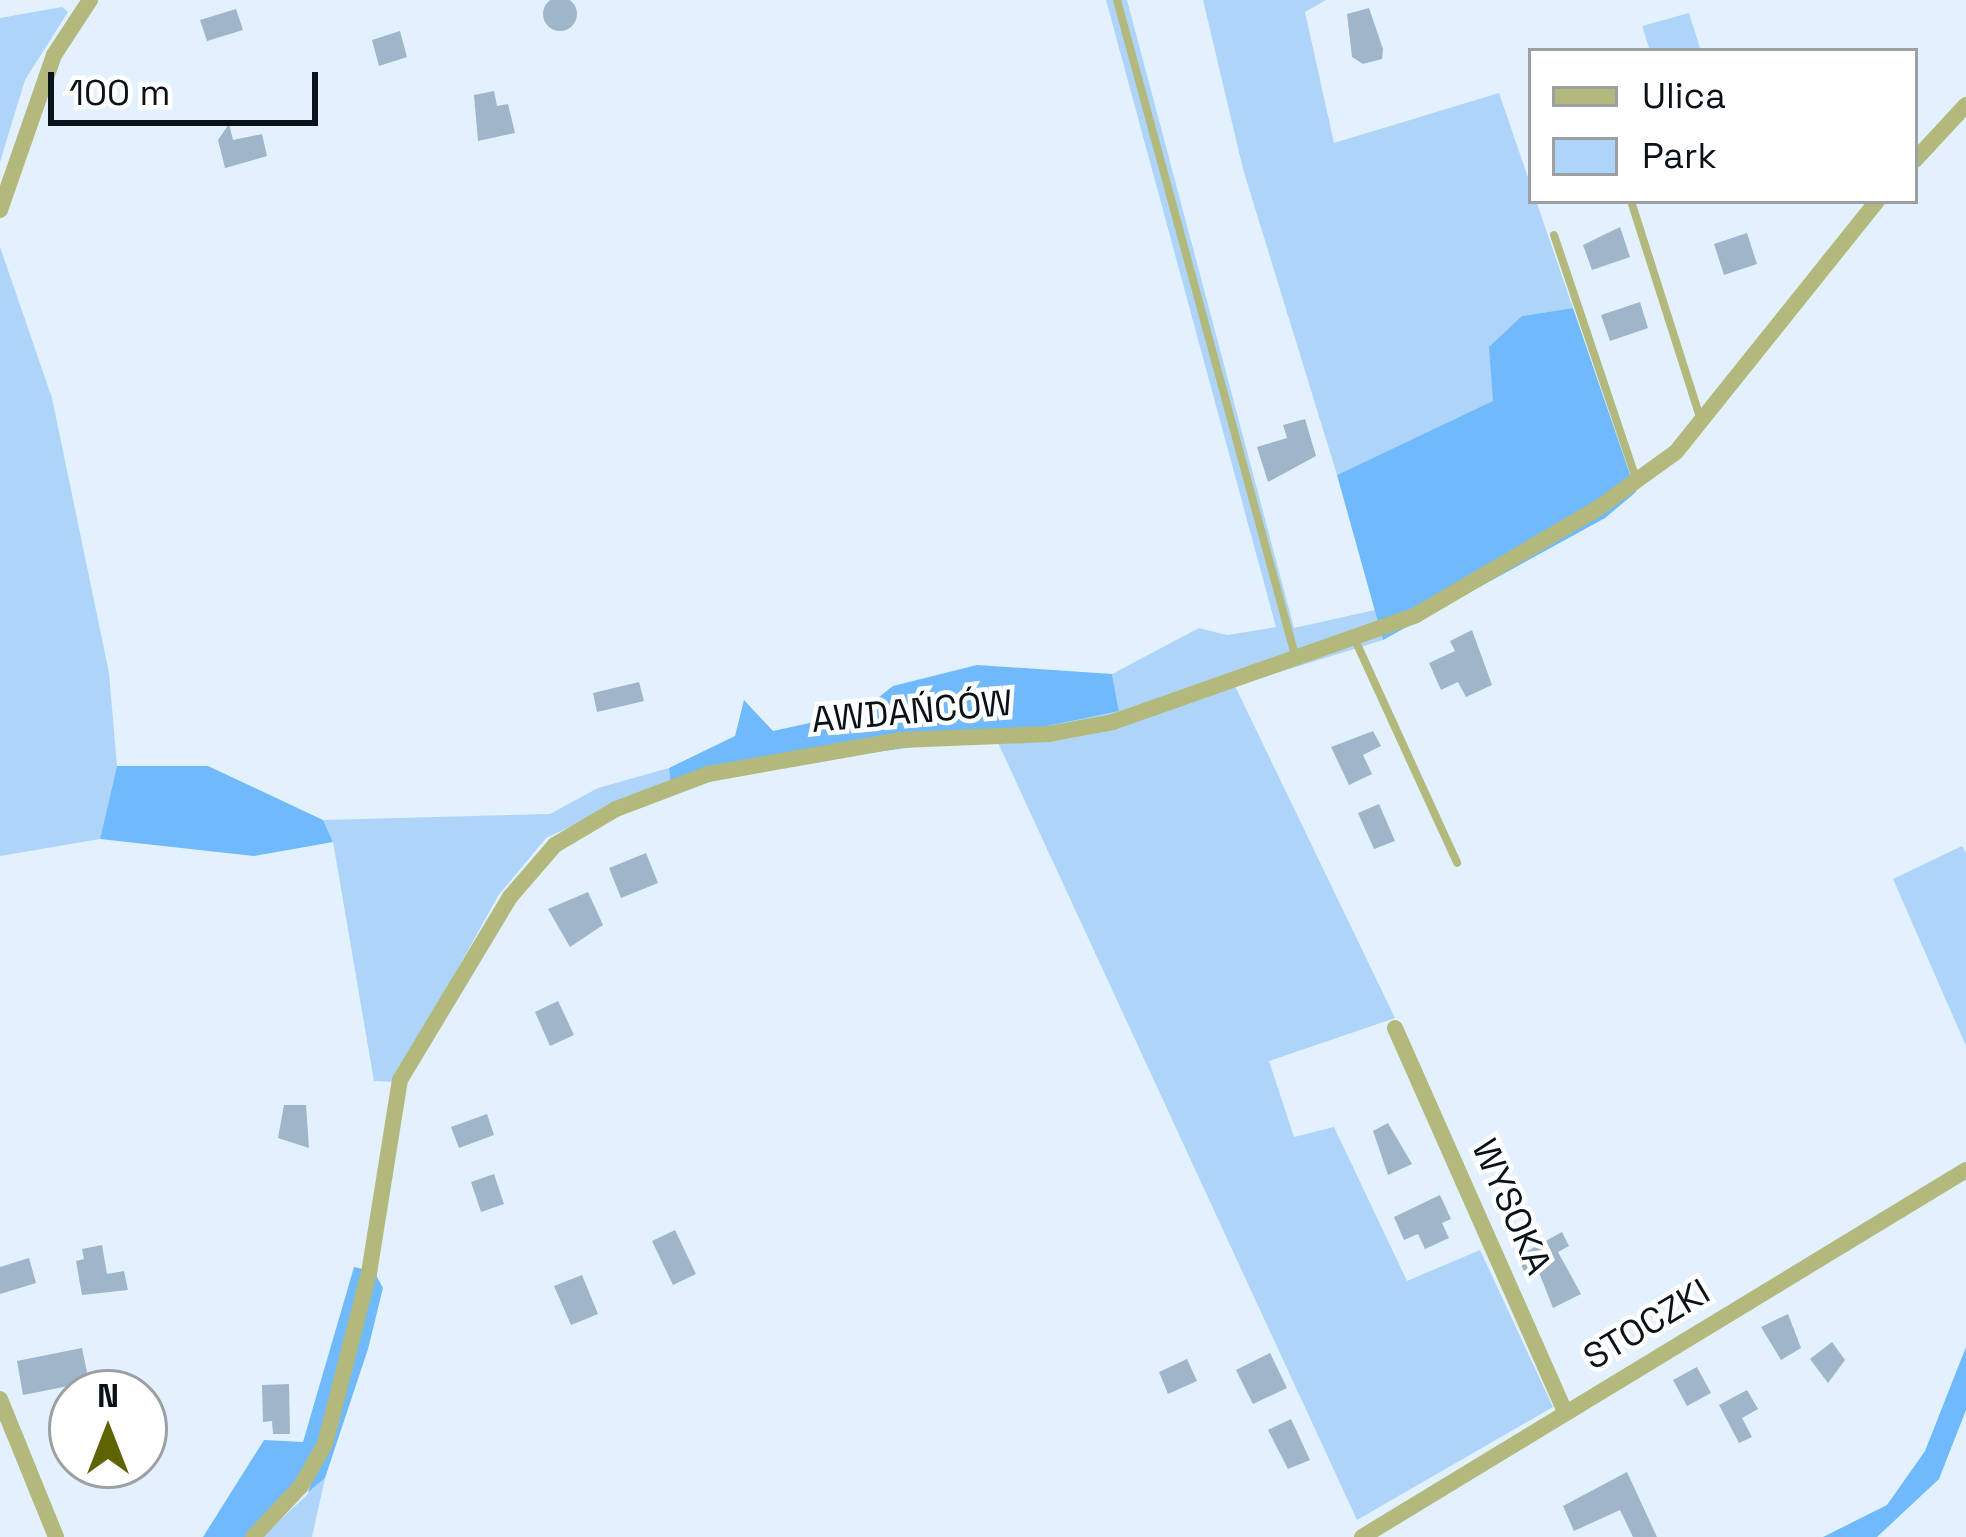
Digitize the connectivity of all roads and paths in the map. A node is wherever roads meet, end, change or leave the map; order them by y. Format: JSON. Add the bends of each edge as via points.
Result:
{"nodes":[{"id":1,"x":90,"y":0,"type":"edge"},
{"id":2,"x":1117,"y":0,"type":"edge"},
{"id":3,"x":1966,"y":105,"type":"edge"},
{"id":4,"x":1918,"y":157,"type":"edge"},
{"id":5,"x":1632,"y":204,"type":"edge"},
{"id":6,"x":1875,"y":204,"type":"edge"},
{"id":7,"x":0,"y":210,"type":"edge"},
{"id":8,"x":1554,"y":235,"type":"dead end"},
{"id":9,"x":1701,"y":420,"type":"junction"},
{"id":10,"x":1636,"y":481,"type":"junction"},
{"id":11,"x":1356,"y":642,"type":"junction"},
{"id":12,"x":1296,"y":661,"type":"junction"},
{"id":13,"x":1457,"y":863,"type":"dead end"},
{"id":14,"x":1395,"y":1028,"type":"dead end"},
{"id":15,"x":1966,"y":1170,"type":"edge"},
{"id":16,"x":0,"y":1400,"type":"edge"},
{"id":17,"x":1566,"y":1413,"type":"junction"},
{"id":18,"x":56,"y":1537,"type":"edge"},
{"id":19,"x":253,"y":1537,"type":"edge"},
{"id":20,"x":1362,"y":1537,"type":"edge"}],
"edges":[{"from":1,"to":7,"type":"street","via":[[54,56]]},
{"from":2,"to":12,"type":"lane"},
{"from":3,"to":4,"type":"street"},
{"from":5,"to":9,"type":"lane"},
{"from":6,"to":9,"type":"street","name":"AWDAŃCÓW"},
{"from":8,"to":10,"type":"lane"},
{"from":9,"to":10,"type":"street","name":"AWDAŃCÓW"},
{"from":10,"to":11,"type":"street","name":"AWDAŃCÓW","via":[[1416,615]]},
{"from":11,"to":12,"type":"street","name":"AWDAŃCÓW"},
{"from":11,"to":13,"type":"lane"},
{"from":12,"to":19,"type":"street","name":"AWDAŃCÓW","via":[[1113,722],[1049,734],[901,740],[708,774],[616,809],[555,845],[510,897],[400,1080],[369,1274],[325,1444],[301,1486]]},
{"from":14,"to":17,"type":"street","name":"WYSOKA"},
{"from":15,"to":17,"type":"street","name":"STOCZKI"},
{"from":16,"to":18,"type":"street"},
{"from":17,"to":20,"type":"street","name":"STOCZKI"}]}
